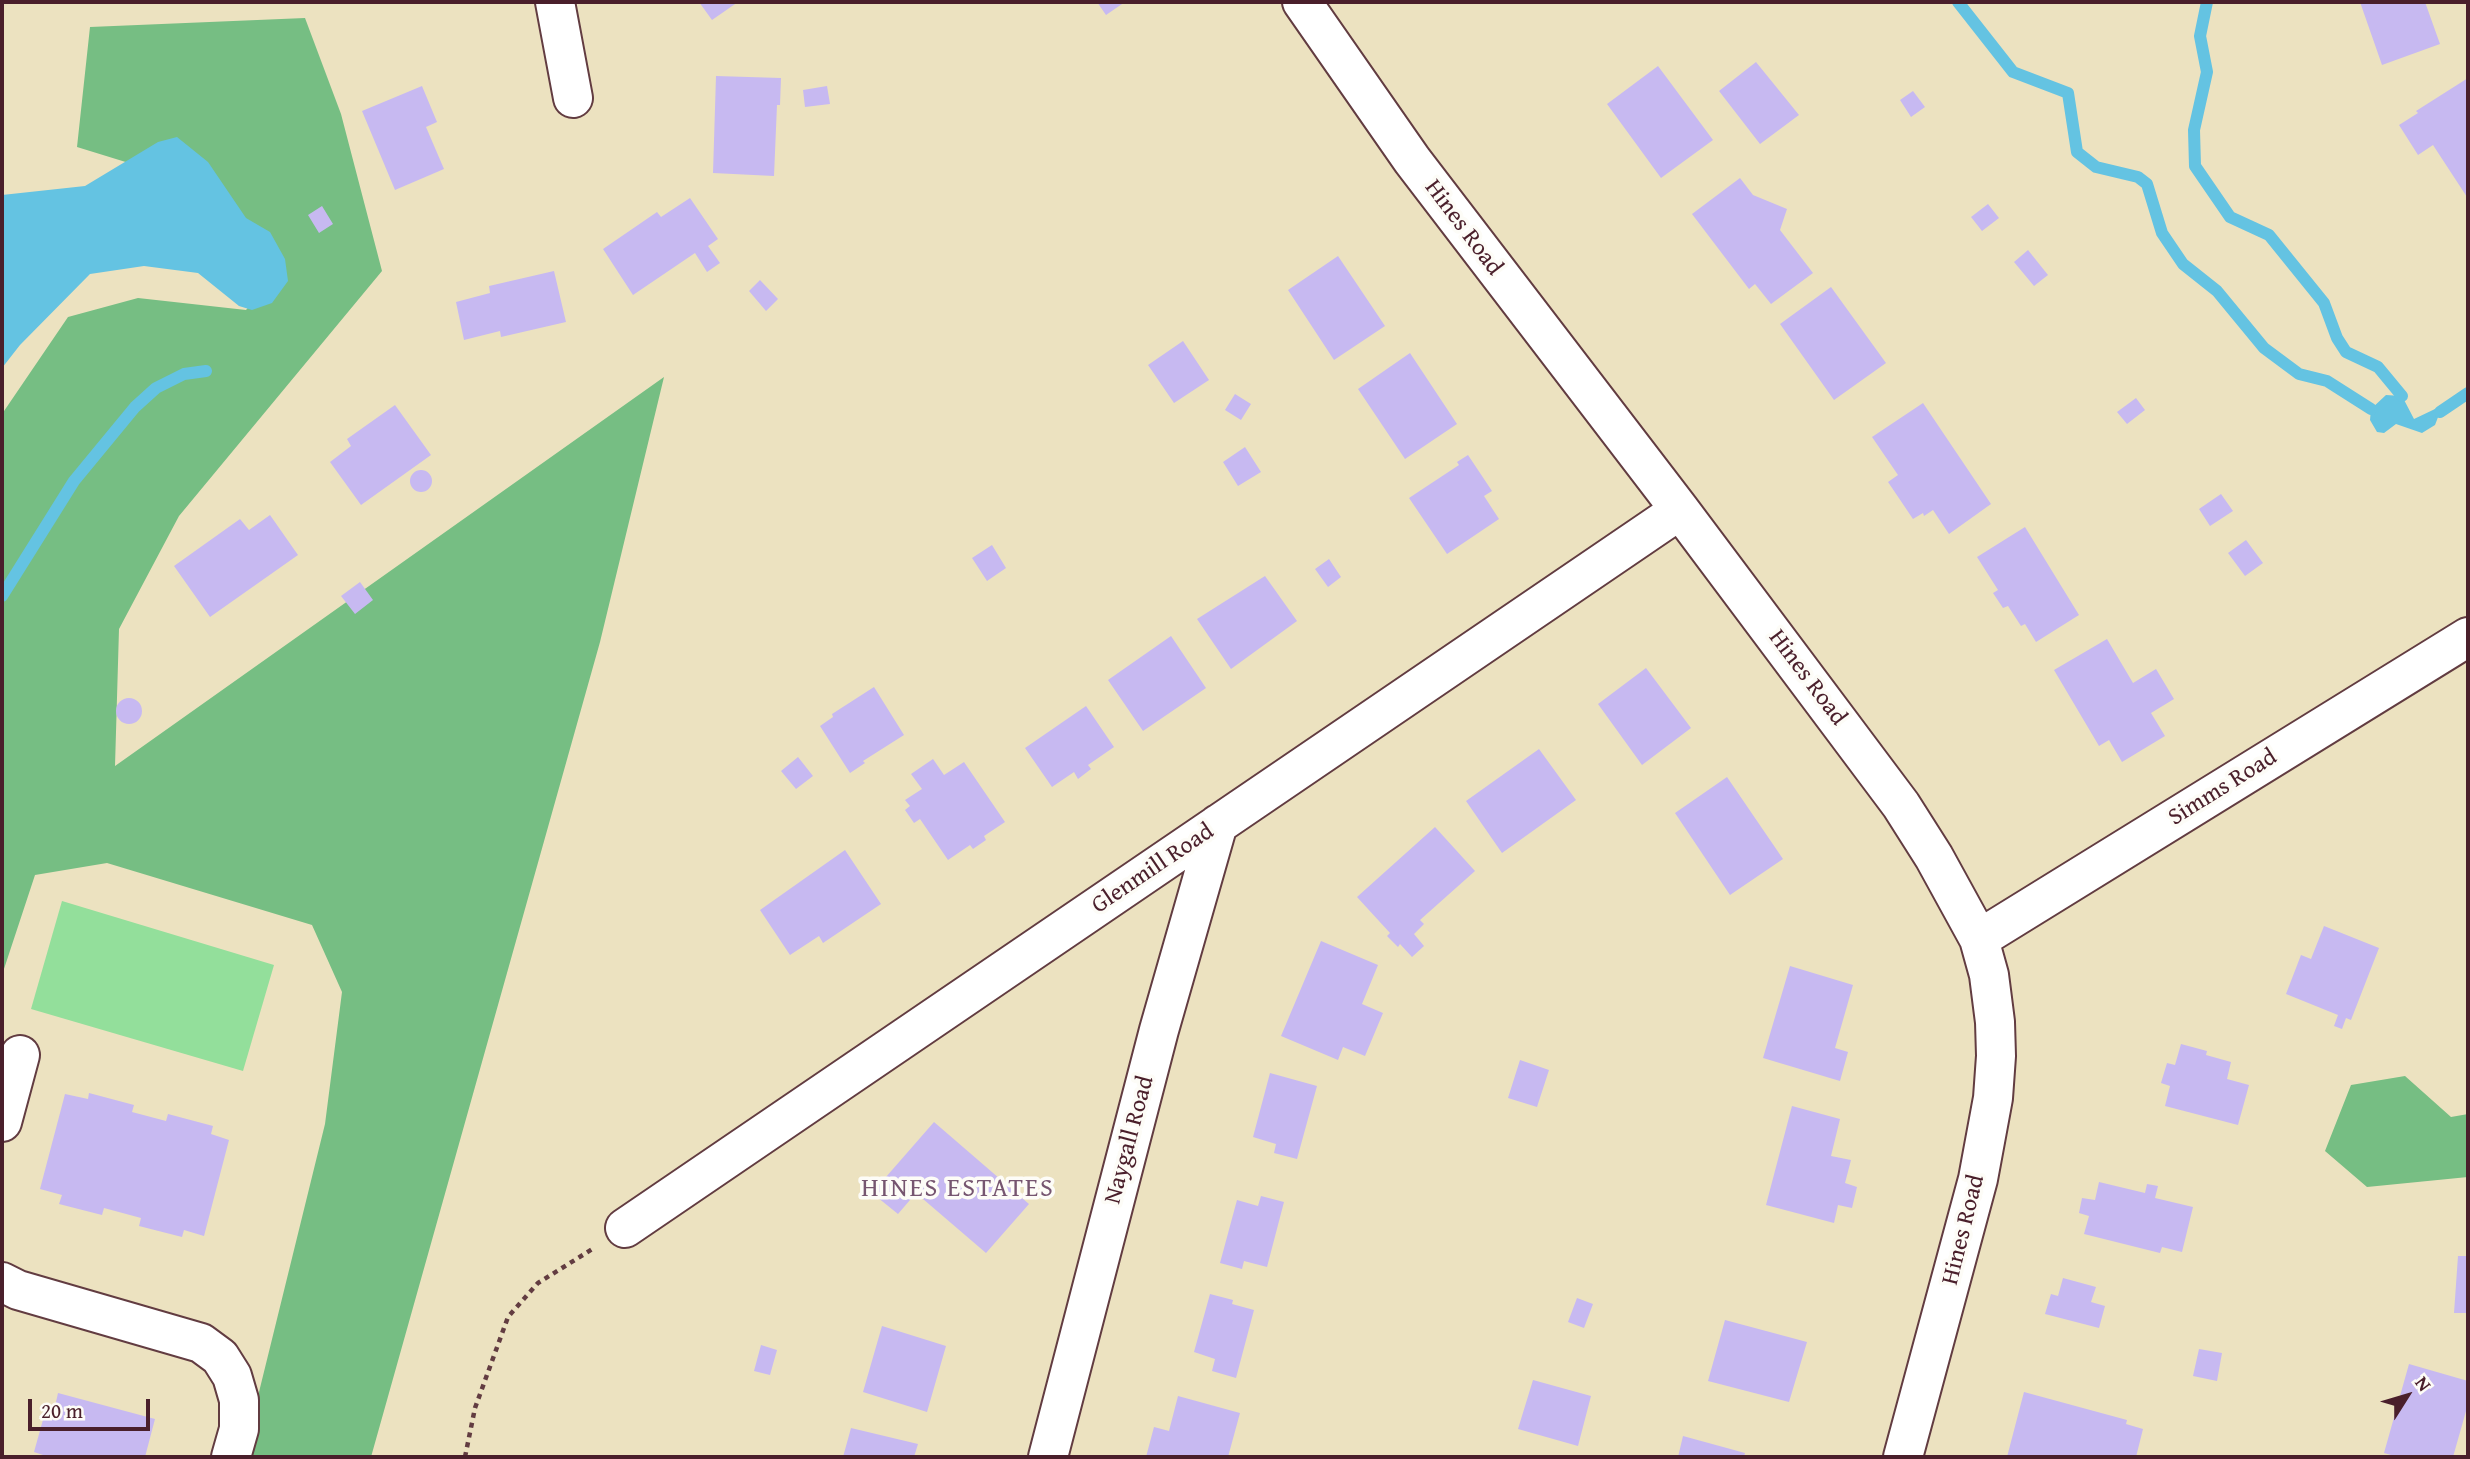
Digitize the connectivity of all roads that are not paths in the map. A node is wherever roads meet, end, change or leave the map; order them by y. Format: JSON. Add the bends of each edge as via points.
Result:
{"nodes":[{"id":1,"x":555,"y":2,"type":"edge"},
{"id":2,"x":1302,"y":2,"type":"edge"},
{"id":3,"x":573,"y":98,"type":"dead end"},
{"id":4,"x":1680,"y":510,"type":"junction"},
{"id":5,"x":2468,"y":637,"type":"edge"},
{"id":6,"x":1218,"y":824,"type":"junction"},
{"id":7,"x":1979,"y":939,"type":"junction"},
{"id":8,"x":20,"y":1055,"type":"dead end"},
{"id":9,"x":2,"y":1122,"type":"edge"},
{"id":10,"x":625,"y":1228,"type":"road end"},
{"id":11,"x":2,"y":1282,"type":"edge"},
{"id":12,"x":231,"y":1457,"type":"edge"},
{"id":13,"x":1048,"y":1457,"type":"edge"},
{"id":14,"x":1903,"y":1457,"type":"edge"}],
"edges":[{"from":1,"to":3,"type":"street"},
{"from":2,"to":4,"type":"street","name":"Hines Road","via":[[1412,160]]},
{"from":4,"to":6,"type":"street","name":"Glenmill Road"},
{"from":4,"to":7,"type":"street","name":"Hines Road","via":[[1901,805]]},
{"from":5,"to":7,"type":"street","name":"Simms Road"},
{"from":6,"to":10,"type":"street","name":"Glenmill Road"},
{"from":6,"to":13,"type":"street","name":"Naygall Road","via":[[1159,1030]]},
{"from":7,"to":14,"type":"street","name":"Hines Road","via":[[1995,1022],[1993,1098],[1978,1179]]},
{"from":8,"to":9,"type":"street"},
{"from":11,"to":12,"type":"street","via":[[201,1343],[220,1357],[239,1400],[239,1429]]}]}
